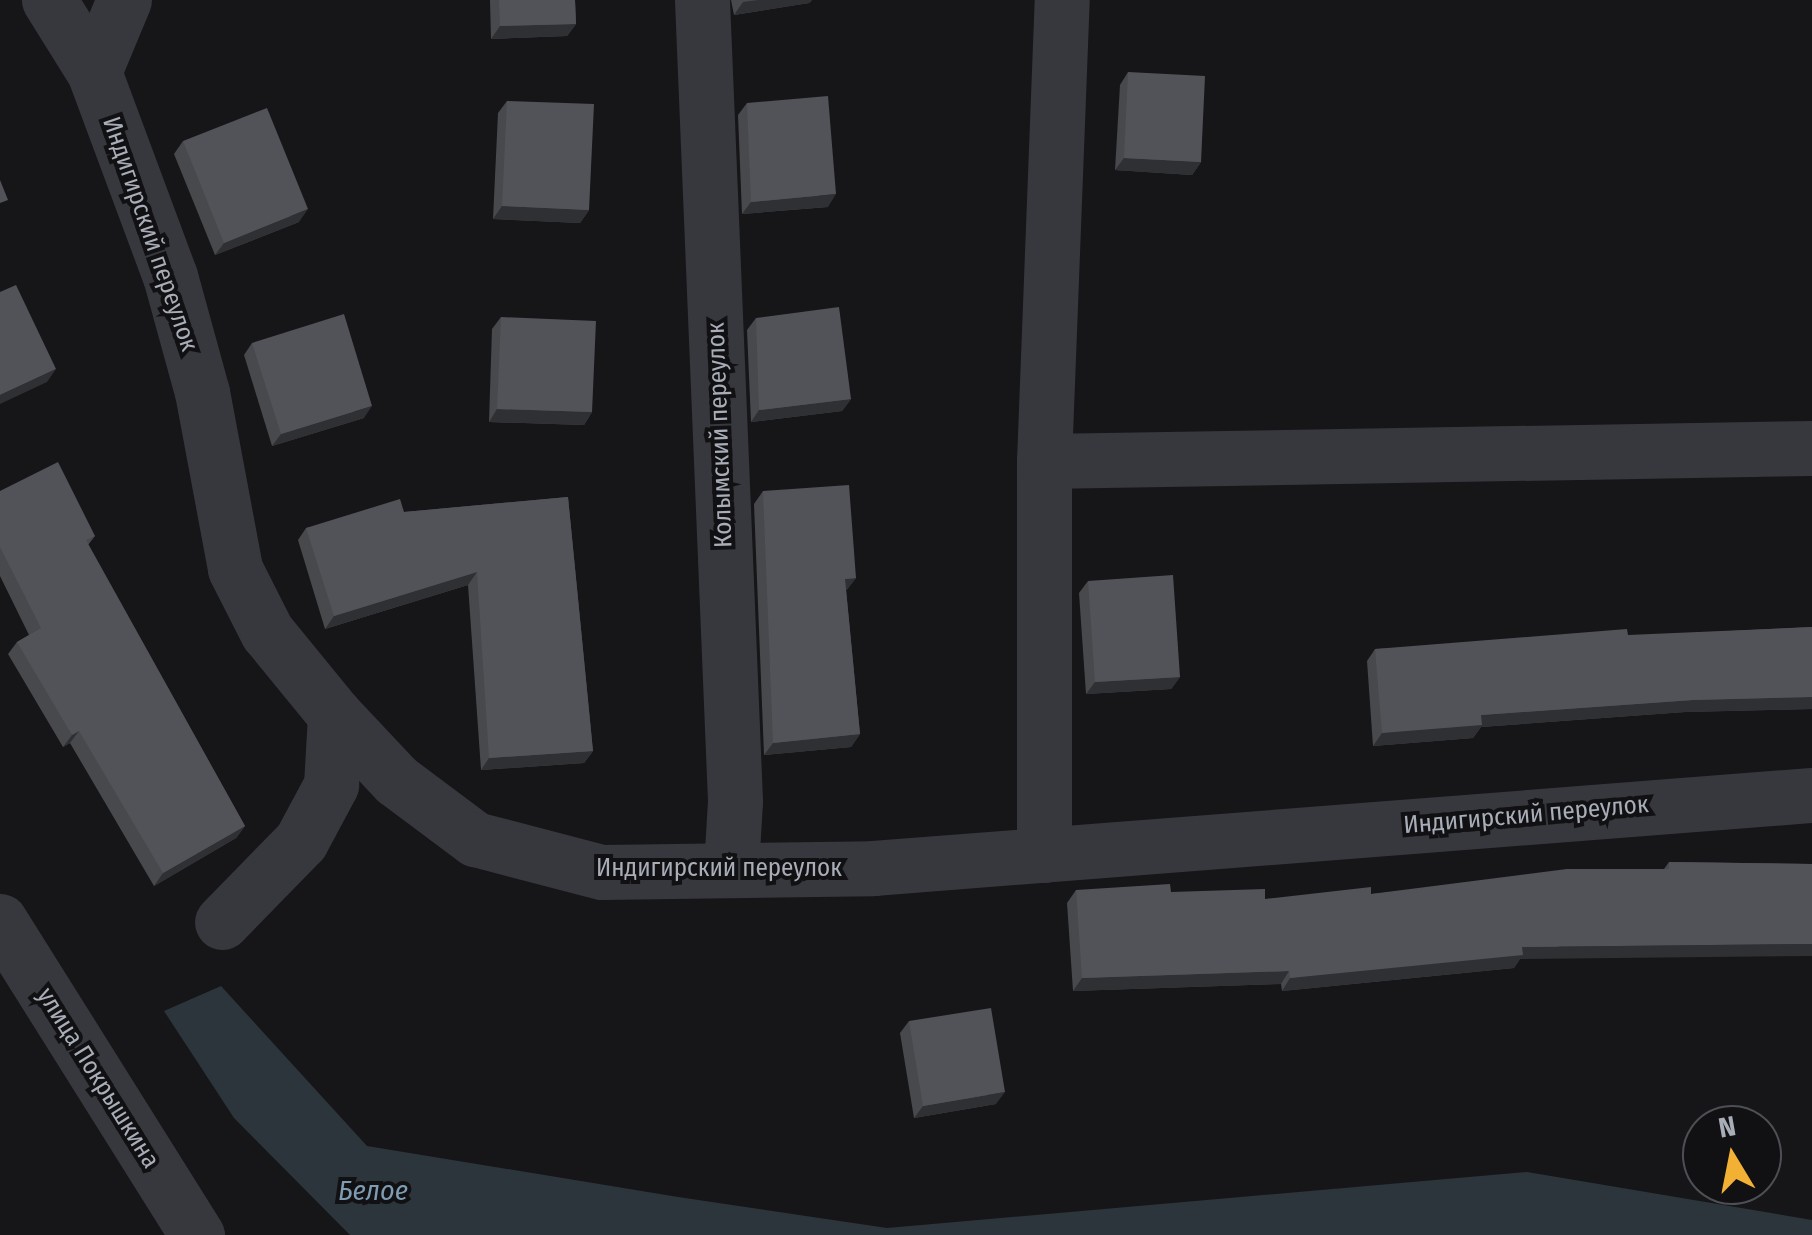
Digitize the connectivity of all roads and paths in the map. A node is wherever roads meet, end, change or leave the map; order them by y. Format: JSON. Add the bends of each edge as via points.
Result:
{"nodes":[{"id":1,"x":49,"y":0,"type":"edge"},
{"id":2,"x":124,"y":0,"type":"edge"},
{"id":3,"x":702,"y":0,"type":"edge"},
{"id":4,"x":1062,"y":0,"type":"edge"},
{"id":5,"x":94,"y":72,"type":"junction"},
{"id":6,"x":1812,"y":448,"type":"edge"},
{"id":7,"x":1044,"y":461,"type":"junction"},
{"id":8,"x":335,"y":716,"type":"junction"},
{"id":9,"x":1812,"y":795,"type":"edge"},
{"id":10,"x":1044,"y":855,"type":"junction"},
{"id":11,"x":731,"y":870,"type":"junction"},
{"id":12,"x":0,"y":921,"type":"edge"},
{"id":13,"x":222,"y":922,"type":"dead end"},
{"id":14,"x":197,"y":1235,"type":"edge"}],
"edges":[{"from":1,"to":5,"type":"street","name":"Индигирский переулок"},
{"from":2,"to":5,"type":"street"},
{"from":3,"to":11,"type":"street","name":"Колымский переулок","via":[[735,801]]},
{"from":4,"to":7,"type":"street"},
{"from":5,"to":8,"type":"street","name":"Индигирский переулок","via":[[186,328],[235,569],[267,632]]},
{"from":6,"to":7,"type":"street"},
{"from":7,"to":10,"type":"street"},
{"from":8,"to":11,"type":"street","name":"Индигирский переулок","via":[[396,780],[475,839],[602,872]]},
{"from":8,"to":13,"type":"street","via":[[331,785],[302,841]]},
{"from":9,"to":10,"type":"street","name":"Индигирский переулок"},
{"from":10,"to":11,"type":"street","name":"Индигирский переулок"},
{"from":12,"to":14,"type":"street","name":"улица Покрышкина"}]}
